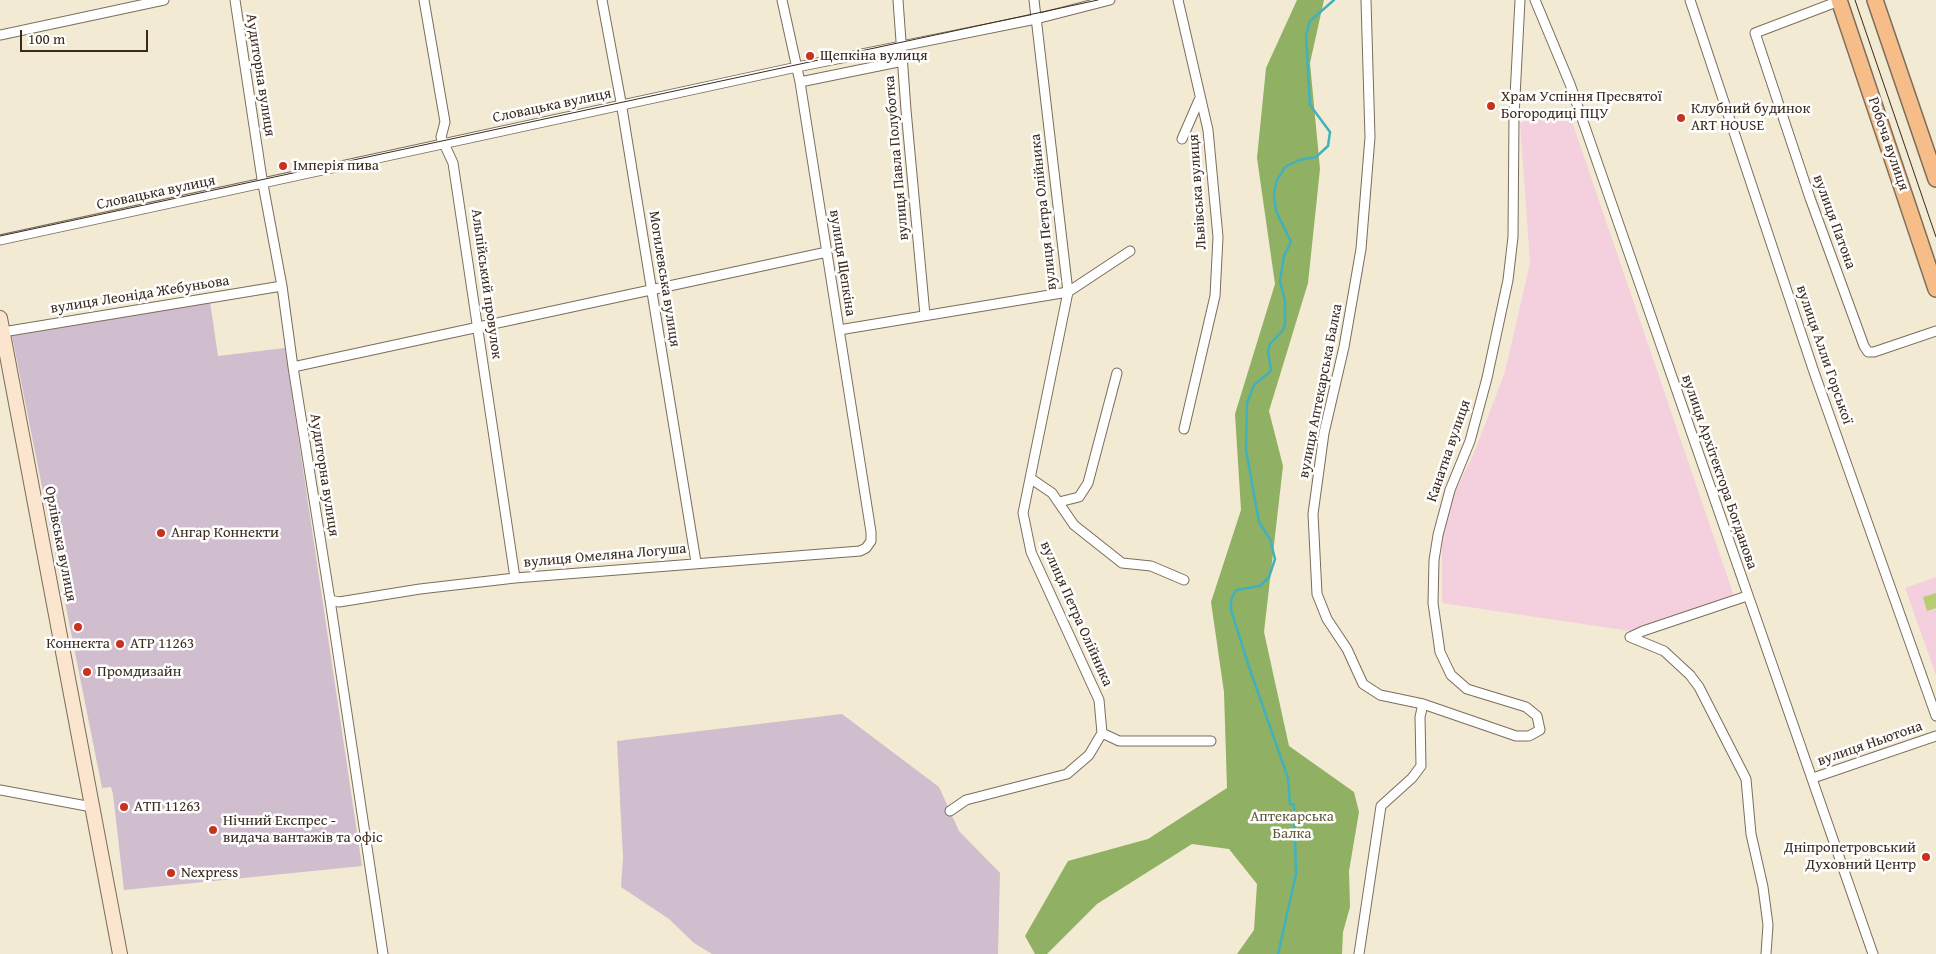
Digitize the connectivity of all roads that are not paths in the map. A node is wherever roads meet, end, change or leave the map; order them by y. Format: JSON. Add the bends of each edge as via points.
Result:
{"nodes":[{"id":1,"x":164,"y":0,"type":"edge"},
{"id":2,"x":235,"y":0,"type":"edge"},
{"id":3,"x":424,"y":0,"type":"edge"},
{"id":4,"x":602,"y":0,"type":"edge"},
{"id":5,"x":782,"y":0,"type":"edge"},
{"id":6,"x":898,"y":0,"type":"edge"},
{"id":7,"x":1034,"y":0,"type":"edge"},
{"id":8,"x":1110,"y":0,"type":"edge"},
{"id":9,"x":1178,"y":0,"type":"edge"},
{"id":10,"x":1366,"y":0,"type":"edge"},
{"id":11,"x":1520,"y":0,"type":"edge"},
{"id":12,"x":1535,"y":0,"type":"edge"},
{"id":13,"x":1690,"y":0,"type":"edge"},
{"id":14,"x":1840,"y":0,"type":"edge"},
{"id":15,"x":1876,"y":0,"type":"edge"},
{"id":16,"x":1036,"y":19,"type":"junction"},
{"id":17,"x":0,"y":35,"type":"edge"},
{"id":18,"x":902,"y":46,"type":"junction"},
{"id":19,"x":903,"y":61,"type":"junction"},
{"id":20,"x":797,"y":68,"type":"junction"},
{"id":21,"x":800,"y":82,"type":"junction"},
{"id":22,"x":1199,"y":100,"type":"junction"},
{"id":23,"x":622,"y":105,"type":"junction"},
{"id":24,"x":1182,"y":139,"type":"dead end"},
{"id":25,"x":442,"y":144,"type":"junction"},
{"id":26,"x":1936,"y":179,"type":"edge"},
{"id":27,"x":263,"y":184,"type":"junction"},
{"id":28,"x":0,"y":240,"type":"edge"},
{"id":29,"x":1130,"y":251,"type":"dead end"},
{"id":30,"x":827,"y":252,"type":"junction"},
{"id":31,"x":282,"y":286,"type":"junction"},
{"id":32,"x":652,"y":289,"type":"junction"},
{"id":33,"x":1936,"y":289,"type":"edge"},
{"id":34,"x":1068,"y":292,"type":"junction"},
{"id":35,"x":924,"y":315,"type":"junction"},
{"id":36,"x":0,"y":318,"type":"edge"},
{"id":37,"x":478,"y":328,"type":"junction"},
{"id":38,"x":839,"y":330,"type":"junction"},
{"id":39,"x":1936,"y":331,"type":"edge"},
{"id":40,"x":3,"y":332,"type":"junction"},
{"id":41,"x":293,"y":368,"type":"junction"},
{"id":42,"x":1116,"y":373,"type":"dead end"},
{"id":43,"x":1184,"y":429,"type":"dead end"},
{"id":44,"x":1030,"y":478,"type":"junction"},
{"id":45,"x":1059,"y":502,"type":"junction"},
{"id":46,"x":871,"y":532,"type":"joint"},
{"id":47,"x":696,"y":562,"type":"junction"},
{"id":48,"x":514,"y":578,"type":"junction"},
{"id":49,"x":1184,"y":580,"type":"dead end"},
{"id":50,"x":1748,"y":596,"type":"junction"},
{"id":51,"x":330,"y":600,"type":"junction"},
{"id":52,"x":1423,"y":704,"type":"junction"},
{"id":53,"x":1936,"y":716,"type":"edge"},
{"id":54,"x":1102,"y":733,"type":"junction"},
{"id":55,"x":1936,"y":736,"type":"edge"},
{"id":56,"x":1211,"y":741,"type":"dead end"},
{"id":57,"x":1813,"y":778,"type":"junction"},
{"id":58,"x":0,"y":790,"type":"edge"},
{"id":59,"x":92,"y":807,"type":"junction"},
{"id":60,"x":950,"y":811,"type":"dead end"},
{"id":61,"x":120,"y":954,"type":"edge"},
{"id":62,"x":383,"y":954,"type":"edge"},
{"id":63,"x":1359,"y":954,"type":"edge"},
{"id":64,"x":1766,"y":954,"type":"edge"},
{"id":65,"x":1873,"y":954,"type":"edge"}],
"edges":[{"from":1,"to":17,"type":"street"},
{"from":2,"to":27,"type":"street","name":"Аудиторна вулиця"},
{"from":3,"to":25,"type":"street","via":[[445,116]]},
{"from":4,"to":23,"type":"street","name":"Могилевська вулиця"},
{"from":5,"to":20,"type":"street","name":"вулиця Щепкіна"},
{"from":6,"to":18,"type":"street","name":"вулиця Павла Полуботка"},
{"from":7,"to":16,"type":"street","name":"вулиця Петра Олійника"},
{"from":8,"to":16,"type":"street","name":"Словацька вулиця"},
{"from":9,"to":22,"type":"street","name":"Львівська вулиця"},
{"from":10,"to":52,"type":"street","name":"вулиця Аптекарська Балка","via":[[1370,136],[1361,249],[1324,433],[1314,514],[1317,594],[1363,684],[1380,695]]},
{"from":11,"to":52,"type":"street","name":"Канатна вулиця","via":[[1514,116],[1513,237],[1508,280],[1473,432],[1450,490],[1438,535],[1433,603],[1440,652],[1451,675],[1467,689],[1526,707],[1537,716],[1540,730],[1529,736],[1516,736]]},
{"from":12,"to":50,"type":"street","name":"вулиця Архітектора Богданова","via":[[1570,84]]},
{"from":13,"to":53,"type":"street","name":"вулиця Алли Горської","via":[[1814,372]]},
{"from":14,"to":33,"type":"main road","name":"Робоча вулиця"},
{"from":14,"to":39,"type":"street","name":"вулиця Патона","via":[[1755,33],[1864,346],[1868,352],[1874,352]]},
{"from":15,"to":26,"type":"main road"},
{"from":16,"to":18,"type":"street","name":"Словацька вулиця"},
{"from":16,"to":34,"type":"street","name":"вулиця Петра Олійника"},
{"from":18,"to":19,"type":"street","name":"вулиця Павла Полуботка"},
{"from":18,"to":20,"type":"street","name":"Словацька вулиця"},
{"from":19,"to":21,"type":"street"},
{"from":19,"to":35,"type":"street","name":"вулиця Павла Полуботка"},
{"from":20,"to":21,"type":"street","name":"вулиця Щепкіна"},
{"from":20,"to":23,"type":"street","name":"Словацька вулиця"},
{"from":21,"to":30,"type":"street","name":"вулиця Щепкіна"},
{"from":22,"to":24,"type":"street","name":"Львівська вулиця"},
{"from":22,"to":43,"type":"street","name":"Львівська вулиця","via":[[1208,130],[1218,237],[1215,296]]},
{"from":23,"to":25,"type":"street","name":"Словацька вулиця"},
{"from":23,"to":32,"type":"street","name":"Могилевська вулиця"},
{"from":25,"to":27,"type":"street","name":"Словацька вулиця"},
{"from":25,"to":37,"type":"street","name":"Альпійський провулок","via":[[454,162]]},
{"from":27,"to":28,"type":"street","name":"Словацька вулиця"},
{"from":27,"to":31,"type":"street","name":"Аудиторна вулиця"},
{"from":29,"to":34,"type":"street"},
{"from":30,"to":32,"type":"street"},
{"from":30,"to":38,"type":"street","name":"вулиця Щепкіна"},
{"from":31,"to":40,"type":"street","name":"вулиця Леоніда Жебуньова"},
{"from":31,"to":41,"type":"street","name":"Аудиторна вулиця"},
{"from":32,"to":37,"type":"street"},
{"from":32,"to":47,"type":"street","name":"Могилевська вулиця"},
{"from":34,"to":35,"type":"street"},
{"from":34,"to":44,"type":"street","name":"вулиця Петра Олійника"},
{"from":35,"to":38,"type":"street"},
{"from":36,"to":40,"type":"street","name":"Орлівська вулиця"},
{"from":37,"to":41,"type":"street"},
{"from":37,"to":48,"type":"street","name":"Альпійський провулок"},
{"from":38,"to":46,"type":"street","name":"вулиця Щепкіна"},
{"from":40,"to":59,"type":"street","name":"Орлівська вулиця"},
{"from":41,"to":51,"type":"street","name":"Аудиторна вулиця"},
{"from":42,"to":45,"type":"street","via":[[1088,482],[1079,497]]},
{"from":44,"to":45,"type":"street"},
{"from":44,"to":54,"type":"street","name":"вулиця Петра Олійника","via":[[1023,513],[1031,552],[1098,700]]},
{"from":45,"to":49,"type":"street","via":[[1074,525],[1122,563],[1151,566]]},
{"from":46,"to":47,"type":"street","name":"вулиця Омеляна Логуша","via":[[871,540],[860,551]]},
{"from":47,"to":48,"type":"street","name":"вулиця Омеляна Логуша"},
{"from":48,"to":51,"type":"street","name":"вулиця Омеляна Логуша","via":[[339,602]]},
{"from":50,"to":57,"type":"street","name":"вулиця Архітектора Богданова"},
{"from":50,"to":64,"type":"street","via":[[1630,637],[1664,651],[1690,675],[1746,779],[1751,834],[1768,925]]},
{"from":51,"to":62,"type":"street","name":"Аудиторна вулиця"},
{"from":52,"to":63,"type":"street","via":[[1420,717],[1421,766],[1382,806]]},
{"from":54,"to":56,"type":"street","via":[[1119,741]]},
{"from":54,"to":60,"type":"street","via":[[1089,755],[1067,774],[966,800]]},
{"from":55,"to":57,"type":"street","name":"вулиця Ньютона"},
{"from":57,"to":65,"type":"street","name":"вулиця Архітектора Богданова"},
{"from":58,"to":59,"type":"street"},
{"from":59,"to":61,"type":"street","name":"Орлівська вулиця"}]}
